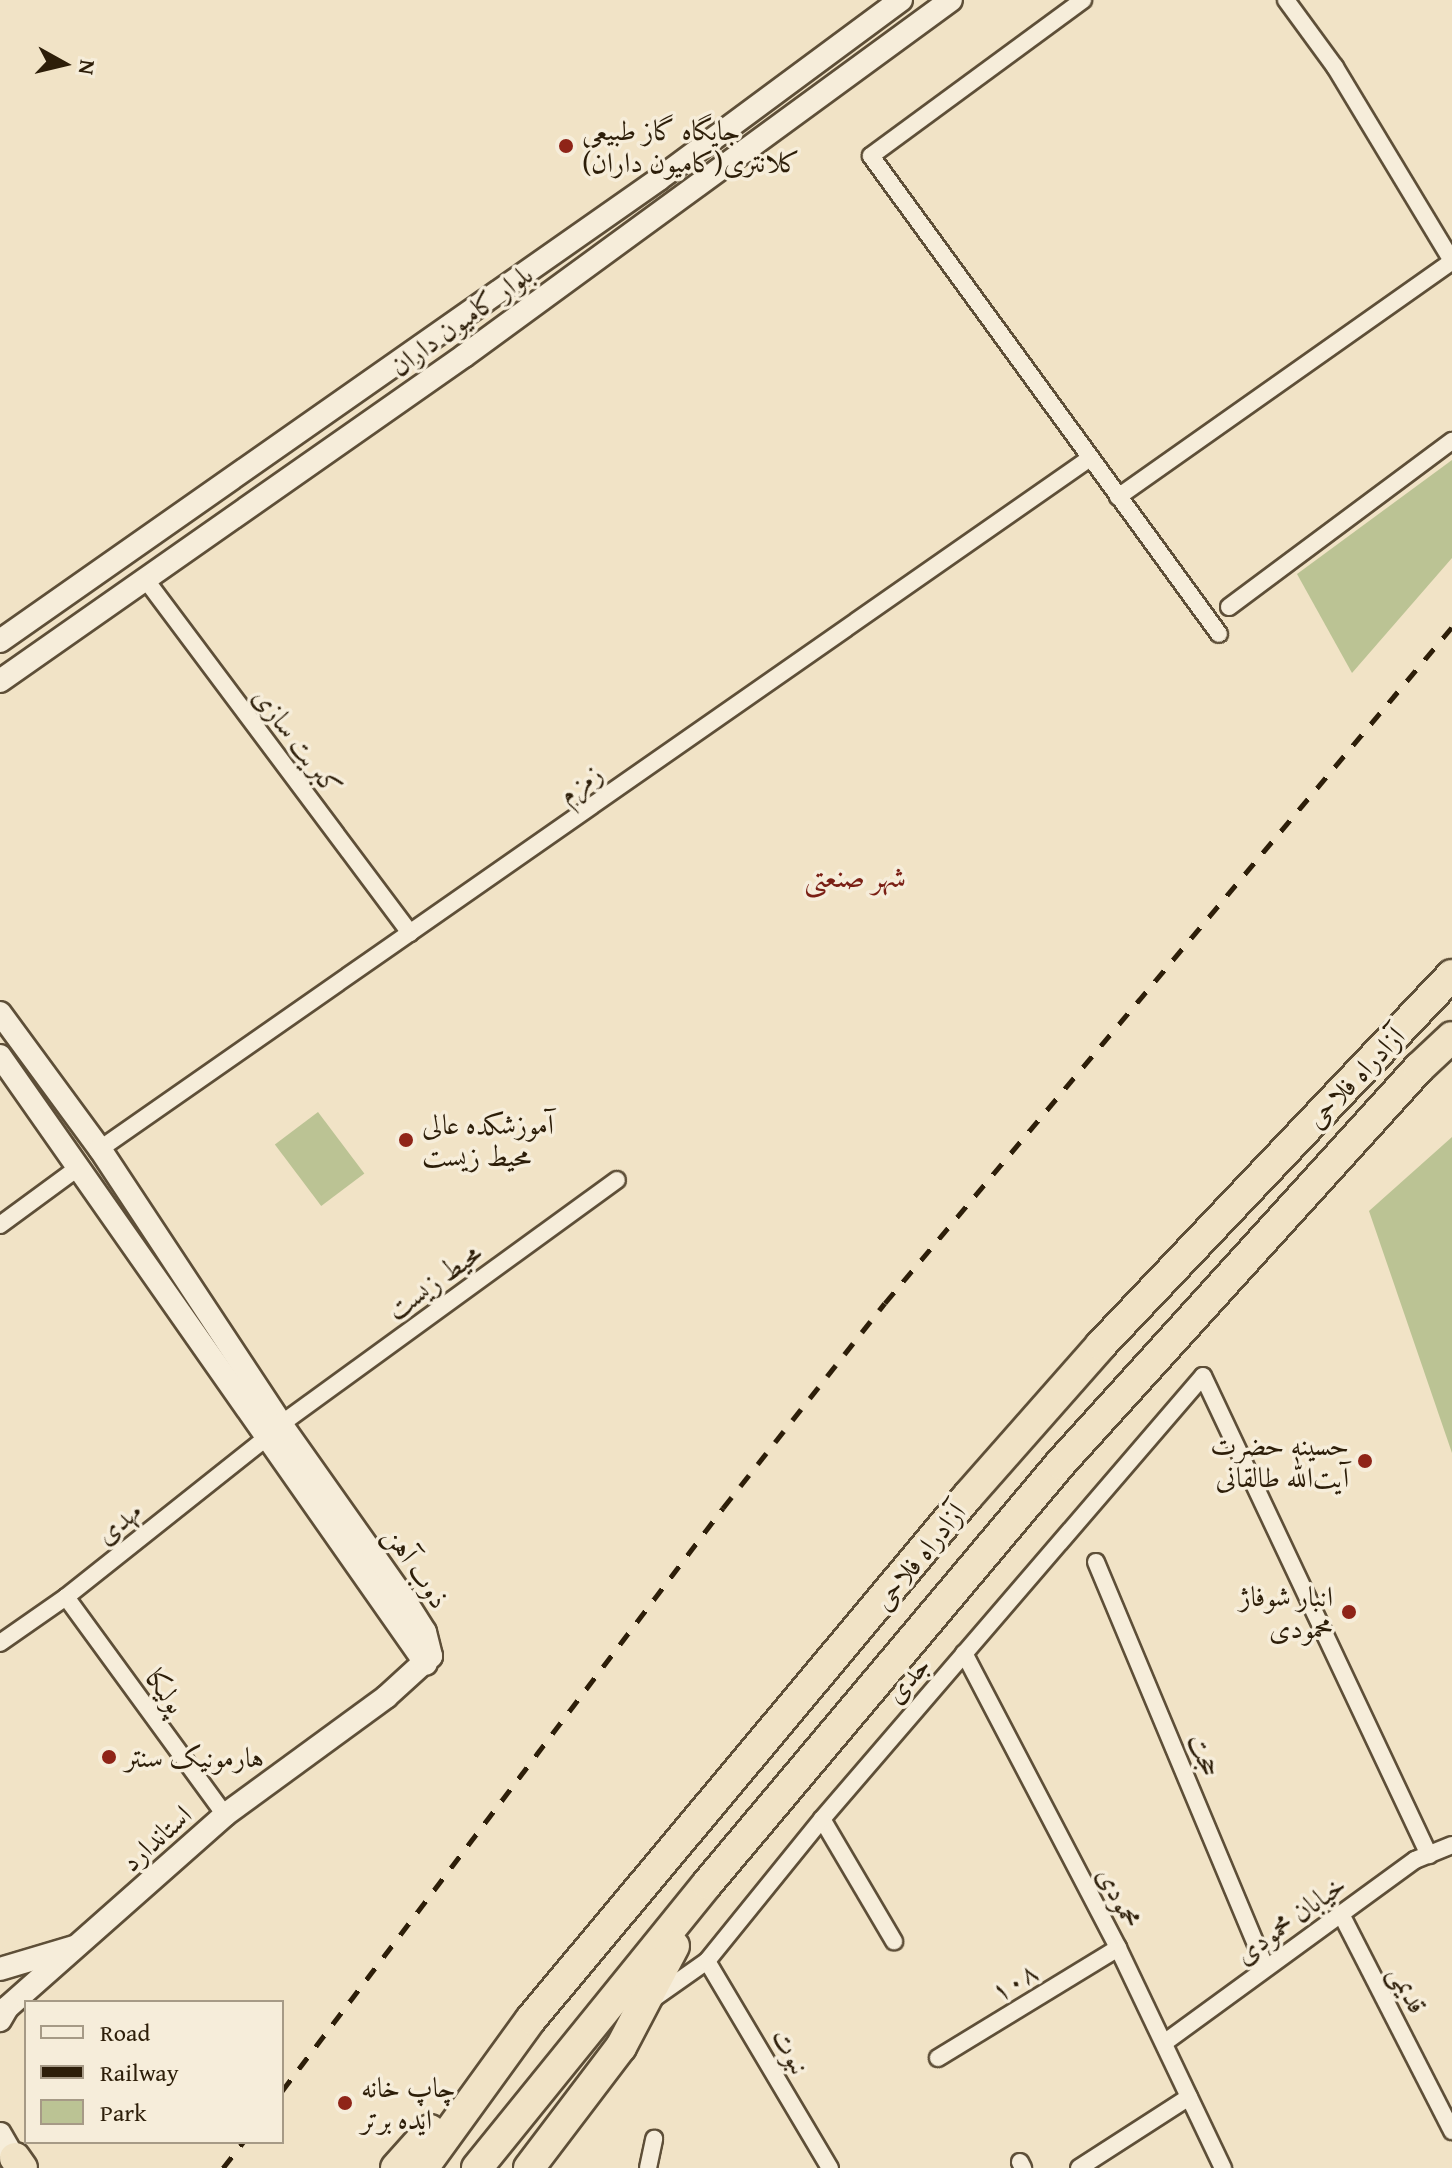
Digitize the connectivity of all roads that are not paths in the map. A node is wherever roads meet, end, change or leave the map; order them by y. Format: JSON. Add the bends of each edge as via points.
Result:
{"nodes":[{"id":1,"x":901,"y":0,"type":"edge"},
{"id":2,"x":951,"y":0,"type":"edge"},
{"id":3,"x":1083,"y":0,"type":"edge"},
{"id":4,"x":1286,"y":0,"type":"edge"},
{"id":5,"x":1452,"y":261,"type":"edge"},
{"id":6,"x":1452,"y":441,"type":"edge"},
{"id":7,"x":1090,"y":458,"type":"junction"},
{"id":8,"x":1118,"y":497,"type":"junction"},
{"id":9,"x":146,"y":580,"type":"junction"},
{"id":10,"x":62,"y":596,"type":"junction"},
{"id":11,"x":1229,"y":607,"type":"dead end"},
{"id":12,"x":78,"y":625,"type":"junction"},
{"id":13,"x":1219,"y":634,"type":"dead end"},
{"id":14,"x":0,"y":641,"type":"edge"},
{"id":15,"x":0,"y":681,"type":"edge"},
{"id":16,"x":410,"y":933,"type":"junction"},
{"id":17,"x":1452,"y":975,"type":"edge"},
{"id":18,"x":0,"y":1013,"type":"edge"},
{"id":19,"x":1452,"y":1037,"type":"edge"},
{"id":20,"x":0,"y":1056,"type":"edge"},
{"id":21,"x":100,"y":1149,"type":"junction"},
{"id":22,"x":79,"y":1167,"type":"junction"},
{"id":23,"x":617,"y":1180,"type":"dead end"},
{"id":24,"x":0,"y":1225,"type":"edge"},
{"id":25,"x":273,"y":1431,"type":"junction"},
{"id":26,"x":1096,"y":1562,"type":"dead end"},
{"id":27,"x":66,"y":1597,"type":"junction"},
{"id":28,"x":0,"y":1643,"type":"edge"},
{"id":29,"x":964,"y":1653,"type":"junction"},
{"id":30,"x":426,"y":1664,"type":"joint"},
{"id":31,"x":225,"y":1815,"type":"junction"},
{"id":32,"x":822,"y":1819,"type":"junction"},
{"id":33,"x":1452,"y":1845,"type":"edge"},
{"id":34,"x":1429,"y":1855,"type":"junction"},
{"id":35,"x":707,"y":1884,"type":"junction"},
{"id":36,"x":1341,"y":1914,"type":"junction"},
{"id":37,"x":894,"y":1941,"type":"dead end"},
{"id":38,"x":83,"y":1945,"type":"junction"},
{"id":39,"x":1118,"y":1948,"type":"junction"},
{"id":40,"x":707,"y":1961,"type":"junction"},
{"id":41,"x":1266,"y":1968,"type":"junction"},
{"id":42,"x":0,"y":1969,"type":"edge"},
{"id":43,"x":642,"y":2006,"type":"junction"},
{"id":44,"x":0,"y":2020,"type":"edge"},
{"id":45,"x":1164,"y":2043,"type":"junction"},
{"id":46,"x":938,"y":2058,"type":"dead end"},
{"id":47,"x":476,"y":2095,"type":"junction"},
{"id":48,"x":1189,"y":2097,"type":"junction"},
{"id":49,"x":1452,"y":2131,"type":"edge"},
{"id":50,"x":654,"y":2139,"type":"dead end"},
{"id":51,"x":396,"y":2168,"type":"edge"},
{"id":52,"x":423,"y":2168,"type":"edge"},
{"id":53,"x":477,"y":2168,"type":"edge"},
{"id":54,"x":529,"y":2168,"type":"edge"},
{"id":55,"x":648,"y":2168,"type":"edge"},
{"id":56,"x":830,"y":2168,"type":"edge"},
{"id":57,"x":1079,"y":2168,"type":"edge"},
{"id":58,"x":1223,"y":2168,"type":"edge"}],
"edges":[{"from":1,"to":10,"type":"main road","name":"بلوار کامیون داران","via":[[634,197]]},
{"from":2,"to":9,"type":"main road","name":"بلوار کامیون داران","via":[[464,356]]},
{"from":3,"to":7,"type":"street","via":[[871,156]]},
{"from":4,"to":5,"type":"street","via":[[1335,67]]},
{"from":5,"to":8,"type":"street"},
{"from":6,"to":11,"type":"street"},
{"from":7,"to":8,"type":"street"},
{"from":7,"to":16,"type":"street","name":"زمزم"},
{"from":8,"to":13,"type":"street"},
{"from":9,"to":12,"type":"main road","name":"بلوار کامیون داران"},
{"from":9,"to":16,"type":"street","name":"کبریت سازی"},
{"from":10,"to":12,"type":"main road"},
{"from":10,"to":14,"type":"main road","name":"بلوار کامیون داران"},
{"from":12,"to":15,"type":"main road","name":"بلوار کامیون داران"},
{"from":16,"to":21,"type":"street","name":"زمزم"},
{"from":17,"to":47,"type":"highway","name":"آزادراه فلاحی","via":[[1101,1345],[968,1496],[541,2007]]},
{"from":18,"to":21,"type":"main road","name":"ذوب آهن"},
{"from":19,"to":35,"type":"highway","name":"آزادراه فلاحی","via":[[1060,1464]]},
{"from":20,"to":22,"type":"main road","name":"ذوب آهن"},
{"from":21,"to":25,"type":"main road","name":"ذوب آهن"},
{"from":22,"to":24,"type":"street"},
{"from":22,"to":25,"type":"main road","name":"ذوب آهن"},
{"from":23,"to":25,"type":"street","name":"محیط زیست"},
{"from":25,"to":27,"type":"street","name":"مهدی"},
{"from":25,"to":30,"type":"main road","name":"ذوب آهن"},
{"from":26,"to":41,"type":"street","name":"حجت"},
{"from":27,"to":28,"type":"street","name":"مهدی"},
{"from":27,"to":31,"type":"street","name":"پولیکا"},
{"from":29,"to":32,"type":"street","name":"جدی"},
{"from":29,"to":34,"type":"street","name":"جدی","via":[[1203,1376]]},
{"from":29,"to":39,"type":"street","name":"محمودی"},
{"from":30,"to":31,"type":"main road","name":"استاندارد"},
{"from":31,"to":38,"type":"main road","name":"استاندارد"},
{"from":32,"to":37,"type":"street"},
{"from":32,"to":40,"type":"street","name":"جدی"},
{"from":33,"to":34,"type":"street","name":"خیابان محمودی"},
{"from":34,"to":36,"type":"street","name":"خیابان محمودی"},
{"from":35,"to":43,"type":"highway"},
{"from":35,"to":53,"type":"highway","name":"آزادراه فلاحی"},
{"from":36,"to":41,"type":"street","name":"خیابان محمودی"},
{"from":36,"to":49,"type":"street","name":"قدیمی"},
{"from":38,"to":42,"type":"main road","name":"استاندارد"},
{"from":38,"to":44,"type":"main road","name":"استاندارد","via":[[7,2008]]},
{"from":39,"to":45,"type":"street","name":"محمودی"},
{"from":39,"to":46,"type":"street","name":"۱۰۸"},
{"from":40,"to":43,"type":"street","name":"جدی"},
{"from":40,"to":56,"type":"street","name":"نبوت"},
{"from":41,"to":45,"type":"street","name":"خیابان محمودی"},
{"from":43,"to":54,"type":"highway","via":[[621,2047]]},
{"from":45,"to":48,"type":"street","name":"محمودی"},
{"from":47,"to":51,"type":"highway","via":[[429,2130]]},
{"from":47,"to":52,"type":"highway","name":"آزادراه فلاحی"},
{"from":48,"to":57,"type":"street"},
{"from":48,"to":58,"type":"street","name":"محمودی"},
{"from":50,"to":55,"type":"street"}]}
